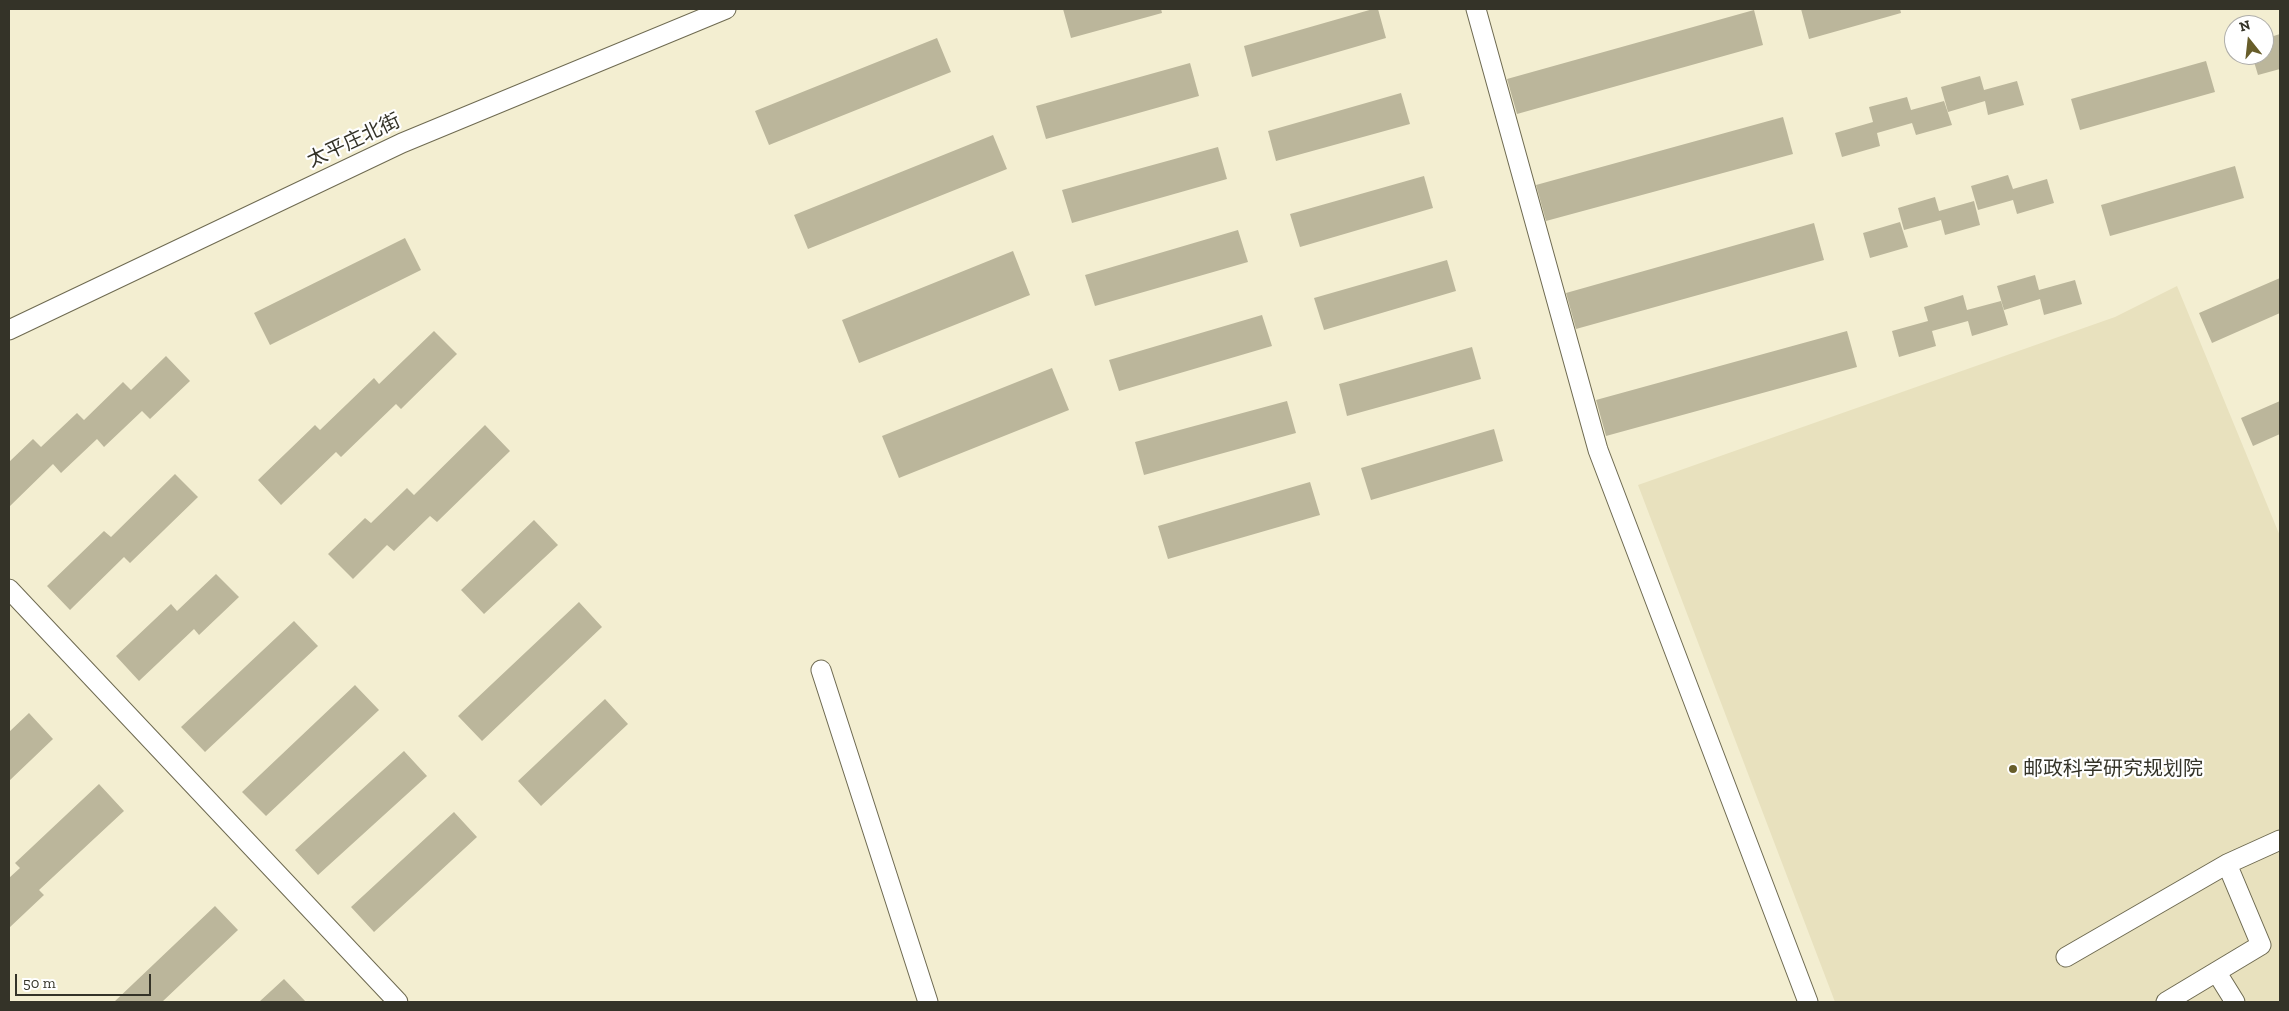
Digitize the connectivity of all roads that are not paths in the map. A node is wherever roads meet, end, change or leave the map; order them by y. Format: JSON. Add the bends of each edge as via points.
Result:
{"nodes":[{"id":1,"x":726,"y":9,"type":"edge"},
{"id":2,"x":1476,"y":9,"type":"edge"},
{"id":3,"x":9,"y":330,"type":"edge"},
{"id":4,"x":9,"y":589,"type":"edge"},
{"id":5,"x":821,"y":670,"type":"dead end"},
{"id":6,"x":2280,"y":840,"type":"edge"},
{"id":7,"x":2227,"y":864,"type":"junction"},
{"id":8,"x":2066,"y":957,"type":"dead end"},
{"id":9,"x":2217,"y":973,"type":"junction"},
{"id":10,"x":398,"y":1002,"type":"edge"},
{"id":11,"x":928,"y":1002,"type":"edge"},
{"id":12,"x":1808,"y":1002,"type":"edge"},
{"id":13,"x":2166,"y":1002,"type":"edge"},
{"id":14,"x":2235,"y":1002,"type":"edge"}],
"edges":[{"from":1,"to":3,"type":"street","name":"太平庄北街","via":[[402,143]]},
{"from":2,"to":12,"type":"street","via":[[1598,450]]},
{"from":4,"to":10,"type":"street"},
{"from":5,"to":11,"type":"street"},
{"from":6,"to":7,"type":"street"},
{"from":7,"to":8,"type":"street"},
{"from":7,"to":9,"type":"street","via":[[2261,945]]},
{"from":9,"to":13,"type":"street"},
{"from":9,"to":14,"type":"street"}]}
